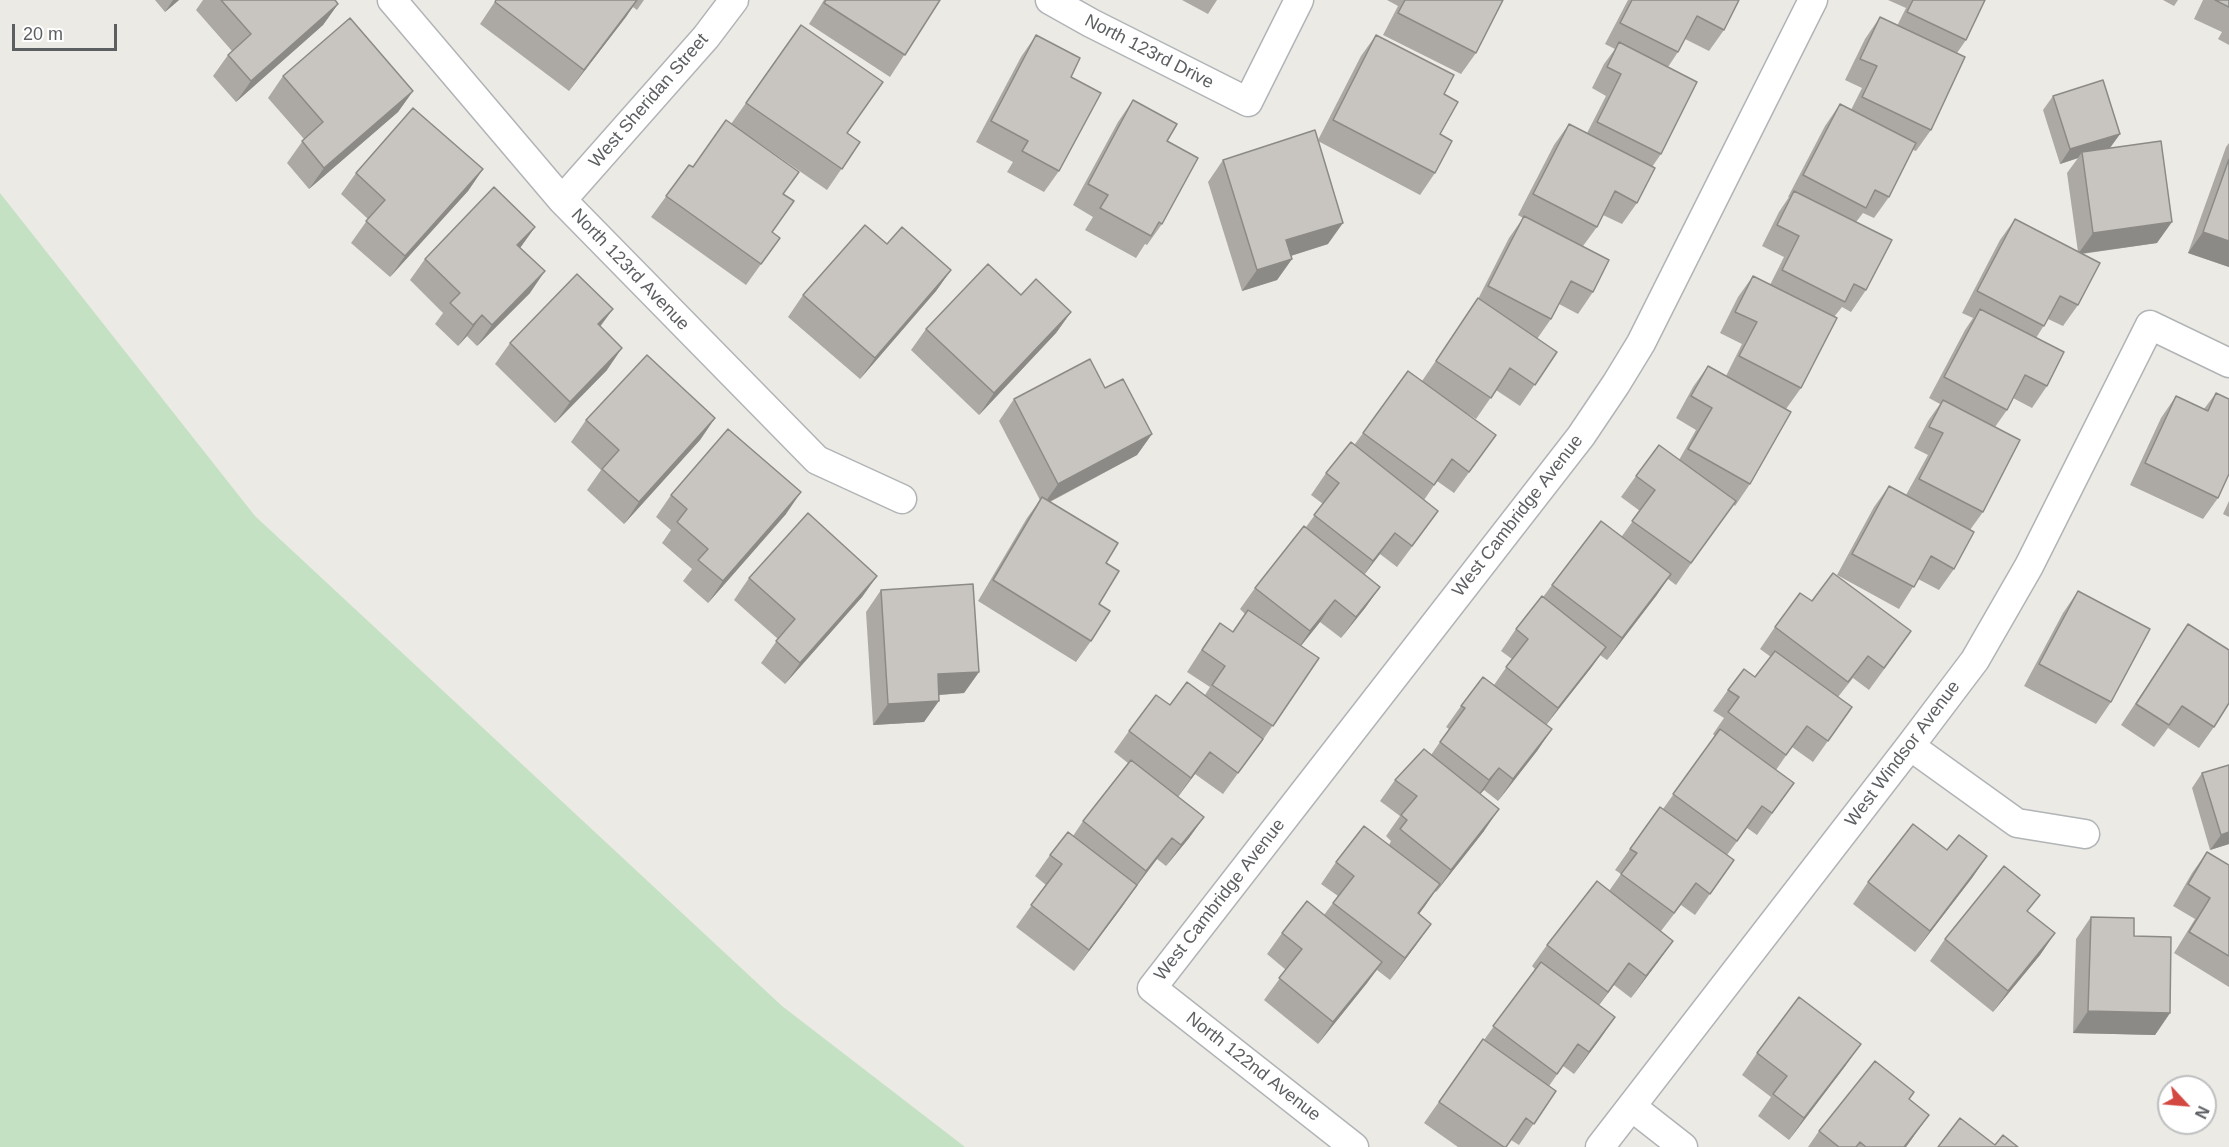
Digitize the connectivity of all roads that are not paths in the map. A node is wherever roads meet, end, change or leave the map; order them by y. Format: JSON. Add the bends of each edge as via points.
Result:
{"nodes":[{"id":1,"x":392,"y":0,"type":"edge"},
{"id":2,"x":734,"y":0,"type":"edge"},
{"id":3,"x":1050,"y":0,"type":"edge"},
{"id":4,"x":1299,"y":0,"type":"edge"},
{"id":5,"x":1813,"y":0,"type":"edge"},
{"id":6,"x":562,"y":200,"type":"junction"},
{"id":7,"x":2229,"y":363,"type":"edge"},
{"id":8,"x":902,"y":499,"type":"dead end"},
{"id":9,"x":1910,"y":747,"type":"junction"},
{"id":10,"x":2085,"y":834,"type":"dead end"},
{"id":11,"x":1152,"y":988,"type":"joint"},
{"id":12,"x":1632,"y":1107,"type":"junction"},
{"id":13,"x":1354,"y":1147,"type":"edge"},
{"id":14,"x":1600,"y":1147,"type":"edge"},
{"id":15,"x":1683,"y":1147,"type":"edge"}],
"edges":[{"from":1,"to":6,"type":"street","name":"North 123rd Avenue"},
{"from":2,"to":6,"type":"street","name":"West Sheridan Street"},
{"from":3,"to":4,"type":"street","name":"North 123rd Drive","via":[[1248,102]]},
{"from":5,"to":11,"type":"street","name":"West Cambridge Avenue","via":[[1641,343],[1616,384],[1581,436]]},
{"from":6,"to":8,"type":"street","name":"North 123rd Avenue","via":[[817,460]]},
{"from":7,"to":9,"type":"street","name":"West Windsor Avenue","via":[[2150,325],[2005,611],[1975,660]]},
{"from":9,"to":10,"type":"street","via":[[2017,824]]},
{"from":9,"to":12,"type":"street","name":"West Windsor Avenue"},
{"from":11,"to":13,"type":"street","name":"North 122nd Avenue"},
{"from":12,"to":14,"type":"street","name":"West Windsor Avenue"},
{"from":12,"to":15,"type":"street"}]}
